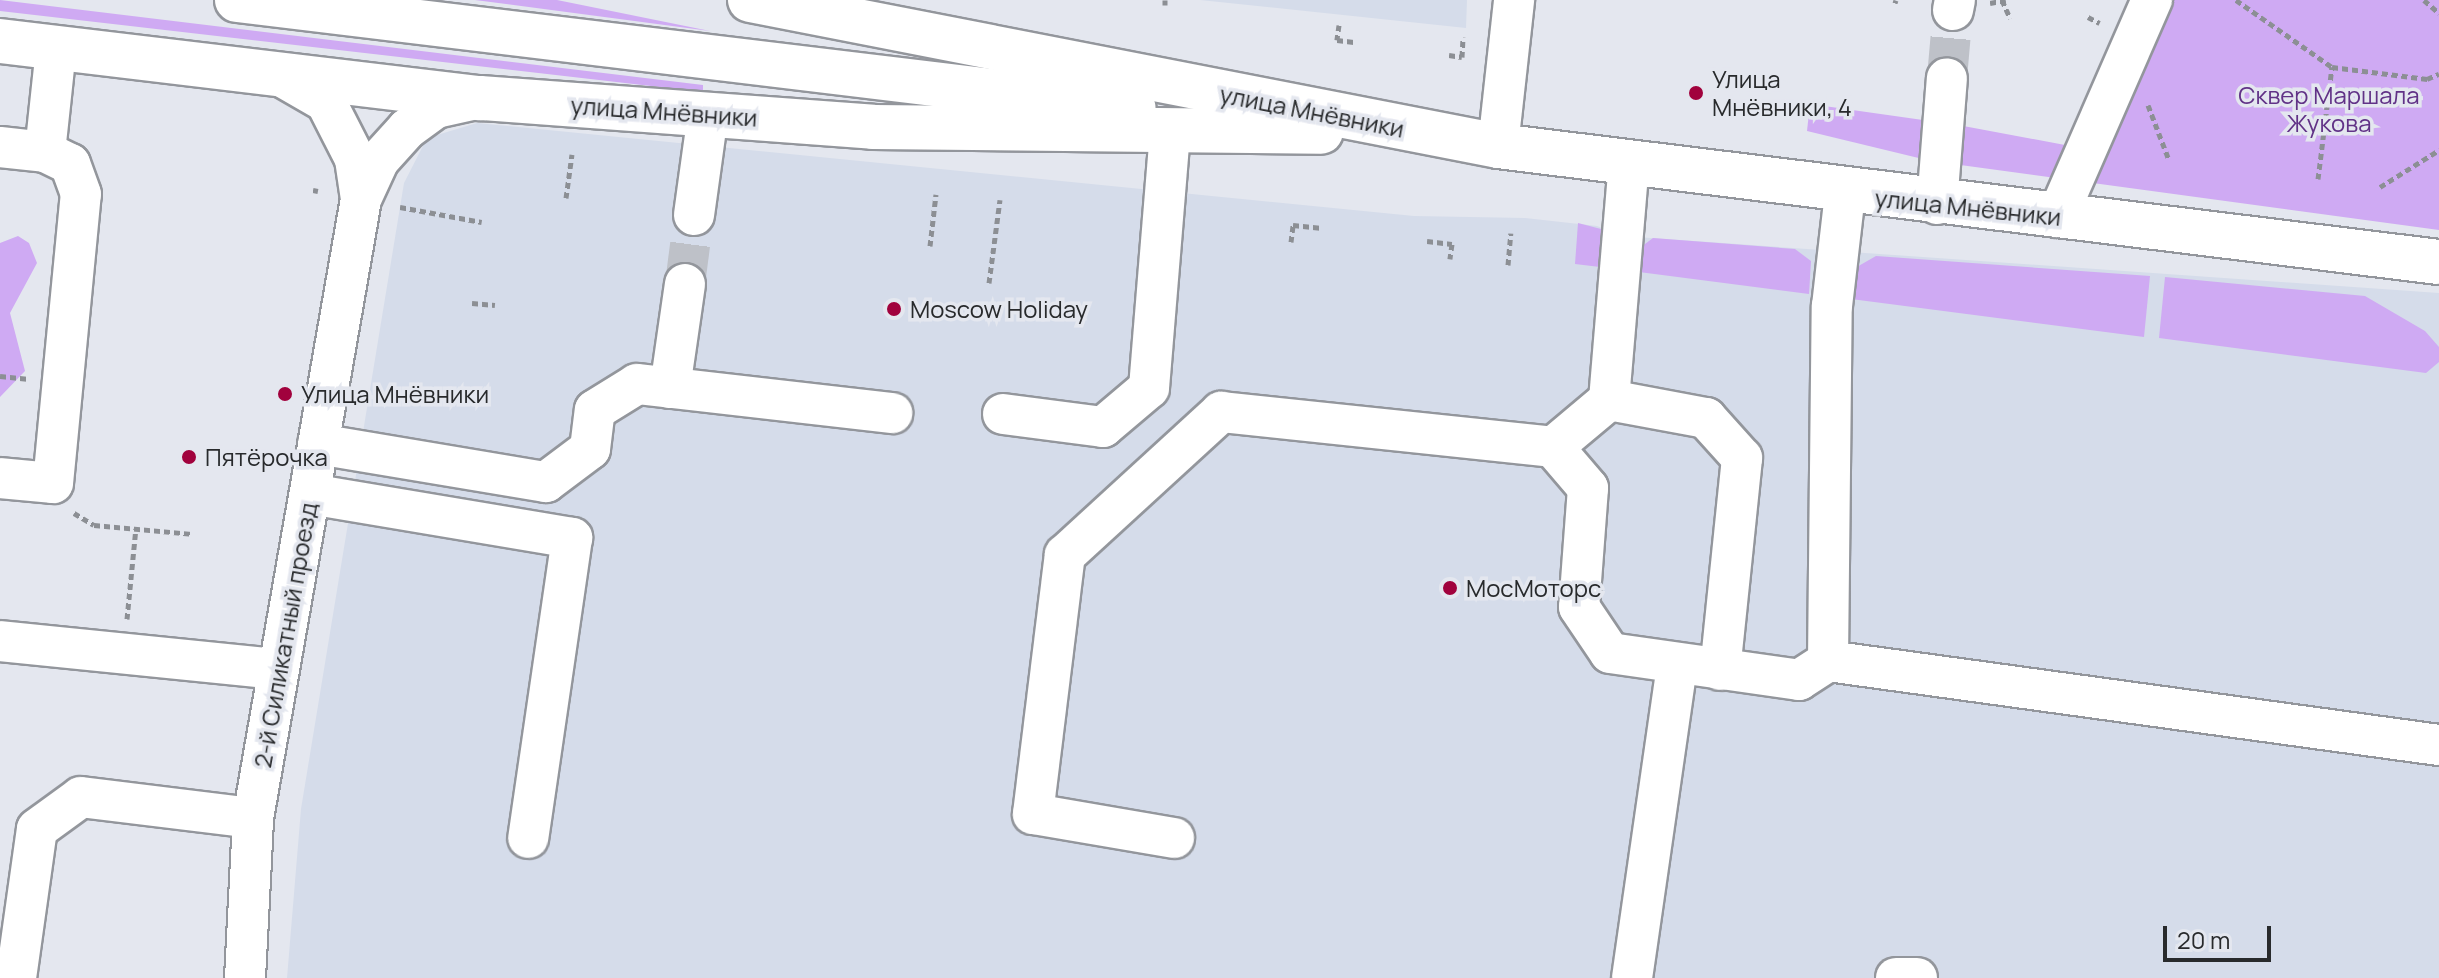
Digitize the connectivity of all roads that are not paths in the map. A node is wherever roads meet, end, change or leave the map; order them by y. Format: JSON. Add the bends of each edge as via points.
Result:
{"nodes":[{"id":1,"x":237,"y":0,"type":"edge"},
{"id":2,"x":750,"y":0,"type":"edge"},
{"id":3,"x":1514,"y":0,"type":"edge"},
{"id":4,"x":2152,"y":0,"type":"edge"},
{"id":5,"x":0,"y":41,"type":"edge"},
{"id":6,"x":56,"y":49,"type":"junction"},
{"id":7,"x":273,"y":73,"type":"junction"},
{"id":8,"x":1947,"y":78,"type":"tunnel mouth"},
{"id":9,"x":481,"y":98,"type":"junction"},
{"id":10,"x":708,"y":114,"type":"junction"},
{"id":11,"x":1170,"y":132,"type":"junction"},
{"id":12,"x":1331,"y":132,"type":"junction"},
{"id":13,"x":1498,"y":146,"type":"junction"},
{"id":14,"x":0,"y":147,"type":"edge"},
{"id":15,"x":45,"y":152,"type":"junction"},
{"id":16,"x":1629,"y":164,"type":"junction"},
{"id":17,"x":1845,"y":193,"type":"junction"},
{"id":18,"x":361,"y":199,"type":"junction"},
{"id":19,"x":1937,"y":204,"type":"junction"},
{"id":20,"x":694,"y":215,"type":"tunnel mouth"},
{"id":21,"x":2057,"y":217,"type":"junction"},
{"id":22,"x":2439,"y":262,"type":"edge"},
{"id":23,"x":685,"y":284,"type":"tunnel mouth"},
{"id":24,"x":670,"y":388,"type":"junction"},
{"id":25,"x":1609,"y":400,"type":"junction"},
{"id":26,"x":892,"y":413,"type":"dead end"},
{"id":27,"x":1003,"y":414,"type":"dead end"},
{"id":28,"x":318,"y":444,"type":"junction"},
{"id":29,"x":1553,"y":447,"type":"junction"},
{"id":30,"x":0,"y":478,"type":"edge"},
{"id":31,"x":310,"y":494,"type":"junction"},
{"id":32,"x":0,"y":641,"type":"edge"},
{"id":33,"x":1828,"y":661,"type":"junction"},
{"id":34,"x":1677,"y":664,"type":"junction"},
{"id":35,"x":278,"y":669,"type":"junction"},
{"id":36,"x":1720,"y":670,"type":"junction"},
{"id":37,"x":2439,"y":745,"type":"edge"},
{"id":38,"x":253,"y":818,"type":"junction"},
{"id":39,"x":528,"y":838,"type":"dead end"},
{"id":40,"x":1174,"y":838,"type":"dead end"},
{"id":41,"x":16,"y":978,"type":"edge"},
{"id":42,"x":245,"y":978,"type":"edge"},
{"id":43,"x":1632,"y":978,"type":"edge"},
{"id":44,"x":1896,"y":978,"type":"edge"},
{"id":45,"x":1917,"y":978,"type":"edge"}],
"edges":[{"from":1,"to":12,"type":"main road","name":"улица Мнёвники"},
{"from":2,"to":13,"type":"main road","name":"улица Мнёвники"},
{"from":3,"to":13,"type":"street"},
{"from":4,"to":21,"type":"street"},
{"from":5,"to":6,"type":"main road","name":"улица Мнёвники"},
{"from":6,"to":7,"type":"main road","name":"улица Мнёвники"},
{"from":6,"to":15,"type":"street"},
{"from":7,"to":9,"type":"main road","name":"улица Мнёвники"},
{"from":7,"to":18,"type":"street","name":"2-й Силикатный проезд","via":[[326,102],[355,159]]},
{"from":8,"to":19,"type":"street"},
{"from":9,"to":10,"type":"main road","name":"улица Мнёвники"},
{"from":9,"to":18,"type":"street","name":"2-й Силикатный проезд","via":[[436,108],[407,129],[379,160]]},
{"from":10,"to":11,"type":"main road","name":"улица Мнёвники","via":[[873,127]]},
{"from":10,"to":20,"type":"street"},
{"from":11,"to":12,"type":"main road","name":"улица Мнёвники"},
{"from":11,"to":27,"type":"street","via":[[1149,388],[1103,427]]},
{"from":12,"to":13,"type":"main road","name":"улица Мнёвники"},
{"from":13,"to":16,"type":"main road","name":"улица Мнёвники"},
{"from":14,"to":15,"type":"street"},
{"from":15,"to":30,"type":"street","via":[[76,170],[81,194],[53,483]]},
{"from":16,"to":17,"type":"main road","name":"улица Мнёвники"},
{"from":16,"to":25,"type":"street"},
{"from":17,"to":19,"type":"main road","name":"улица Мнёвники"},
{"from":17,"to":33,"type":"street","via":[[1832,306]]},
{"from":18,"to":28,"type":"street","name":"2-й Силикатный проезд"},
{"from":19,"to":21,"type":"main road","name":"улица Мнёвники"},
{"from":21,"to":22,"type":"main road","name":"улица Мнёвники"},
{"from":23,"to":24,"type":"street"},
{"from":24,"to":26,"type":"street"},
{"from":24,"to":28,"type":"street","via":[[637,384],[595,410],[590,449],[546,482]]},
{"from":25,"to":29,"type":"street"},
{"from":25,"to":36,"type":"street","via":[[1706,418],[1742,458]]},
{"from":28,"to":31,"type":"street","name":"2-й Силикатный проезд"},
{"from":29,"to":34,"type":"street","via":[[1588,488],[1579,607],[1610,653]]},
{"from":29,"to":40,"type":"street","via":[[1221,412],[1065,555],[1033,814]]},
{"from":31,"to":35,"type":"street","name":"2-й Силикатный проезд"},
{"from":31,"to":39,"type":"street","via":[[572,538]]},
{"from":32,"to":35,"type":"street","via":[[78,640]]},
{"from":33,"to":36,"type":"street","via":[[1799,680]]},
{"from":33,"to":37,"type":"street"},
{"from":34,"to":36,"type":"street"},
{"from":34,"to":43,"type":"street"},
{"from":35,"to":38,"type":"street","name":"2-й Силикатный проезд"},
{"from":38,"to":41,"type":"street","via":[[81,797],[37,829]]},
{"from":38,"to":42,"type":"street","name":"2-й Силикатный проезд"},
{"from":44,"to":45,"type":"street"}]}
